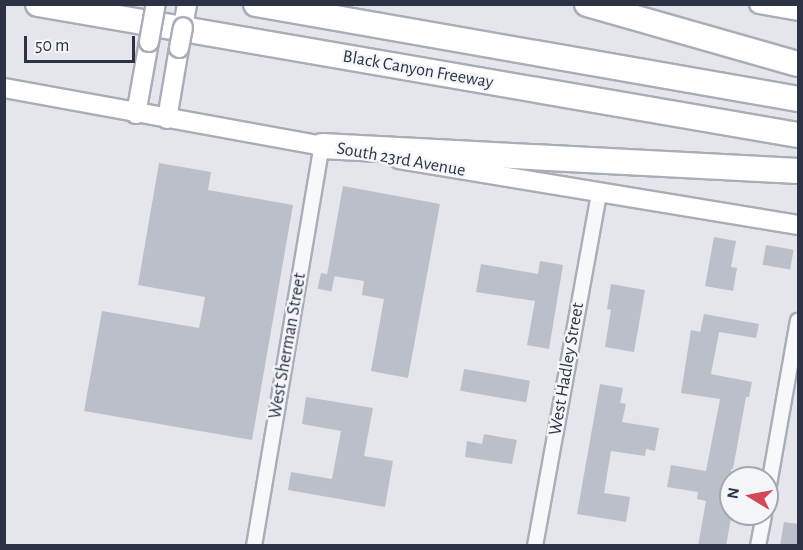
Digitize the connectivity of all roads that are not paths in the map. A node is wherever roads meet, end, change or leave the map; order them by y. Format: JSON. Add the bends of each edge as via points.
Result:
{"nodes":[{"id":1,"x":38,"y":4,"type":"edge"},
{"id":2,"x":156,"y":4,"type":"edge"},
{"id":3,"x":187,"y":4,"type":"edge"},
{"id":4,"x":256,"y":4,"type":"edge"},
{"id":5,"x":587,"y":4,"type":"edge"},
{"id":6,"x":759,"y":4,"type":"edge"},
{"id":7,"x":798,"y":11,"type":"edge"},
{"id":8,"x":798,"y":64,"type":"edge"},
{"id":9,"x":4,"y":88,"type":"edge"},
{"id":10,"x":798,"y":99,"type":"edge"},
{"id":11,"x":136,"y":114,"type":"junction"},
{"id":12,"x":167,"y":119,"type":"junction"},
{"id":13,"x":798,"y":135,"type":"edge"},
{"id":14,"x":322,"y":146,"type":"junction"},
{"id":15,"x":798,"y":171,"type":"edge"},
{"id":16,"x":599,"y":193,"type":"junction"},
{"id":17,"x":798,"y":225,"type":"edge"},
{"id":18,"x":798,"y":321,"type":"edge"},
{"id":19,"x":772,"y":466,"type":"edge"},
{"id":20,"x":762,"y":526,"type":"edge"},
{"id":21,"x":254,"y":546,"type":"edge"},
{"id":22,"x":535,"y":546,"type":"edge"},
{"id":23,"x":758,"y":546,"type":"edge"}],
"edges":[{"from":1,"to":13,"type":"highway","name":"Black Canyon Freeway"},
{"from":2,"to":11,"type":"main road","bridge":true},
{"from":3,"to":12,"type":"main road","bridge":true},
{"from":4,"to":10,"type":"highway","name":"Black Canyon Freeway"},
{"from":5,"to":8,"type":"highway"},
{"from":6,"to":7,"type":"main road"},
{"from":9,"to":11,"type":"main road","name":"South 23rd Avenue"},
{"from":11,"to":12,"type":"main road","name":"South 23rd Avenue"},
{"from":12,"to":14,"type":"main road","name":"South 23rd Avenue"},
{"from":14,"to":15,"type":"highway"},
{"from":14,"to":16,"type":"main road","name":"South 23rd Avenue"},
{"from":14,"to":21,"type":"street","name":"West Sherman Street"},
{"from":16,"to":17,"type":"main road","name":"South 23rd Avenue"},
{"from":16,"to":22,"type":"street","name":"West Hadley Street"},
{"from":18,"to":19,"type":"street"},
{"from":20,"to":23,"type":"street"}]}
